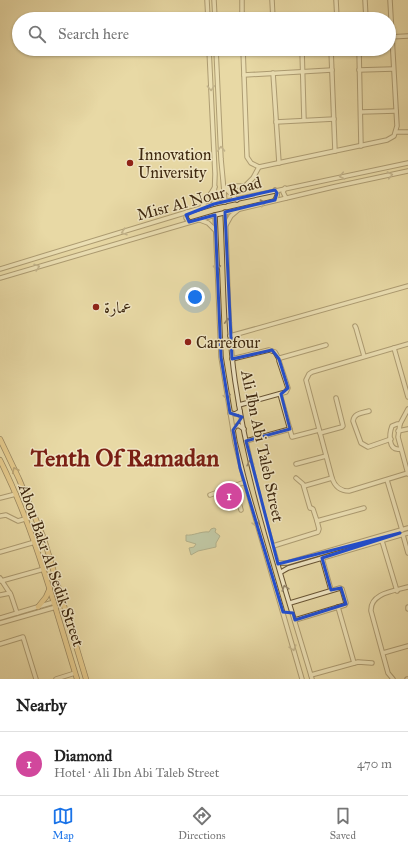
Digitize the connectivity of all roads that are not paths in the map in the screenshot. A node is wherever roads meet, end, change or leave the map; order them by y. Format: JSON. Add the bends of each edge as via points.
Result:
{"nodes":[{"id":1,"x":207,"y":0,"type":"edge"},
{"id":2,"x":214,"y":0,"type":"edge"},
{"id":3,"x":242,"y":0,"type":"edge"},
{"id":4,"x":272,"y":0,"type":"edge"},
{"id":5,"x":336,"y":0,"type":"edge"},
{"id":6,"x":365,"y":0,"type":"edge"},
{"id":7,"x":390,"y":0,"type":"edge"},
{"id":8,"x":208,"y":12,"type":"edge"},
{"id":9,"x":215,"y":12,"type":"edge"},
{"id":10,"x":242,"y":12,"type":"edge"},
{"id":11,"x":273,"y":12,"type":"edge"},
{"id":12,"x":337,"y":12,"type":"edge"},
{"id":13,"x":366,"y":12,"type":"edge"},
{"id":14,"x":390,"y":12,"type":"edge"},
{"id":15,"x":396,"y":36,"type":"edge"},
{"id":16,"x":408,"y":36,"type":"edge"},
{"id":17,"x":209,"y":56,"type":"edge"},
{"id":18,"x":216,"y":56,"type":"edge"},
{"id":19,"x":243,"y":56,"type":"edge"},
{"id":20,"x":302,"y":56,"type":"edge"},
{"id":21,"x":331,"y":56,"type":"edge"},
{"id":22,"x":359,"y":56,"type":"edge"},
{"id":23,"x":392,"y":56,"type":"edge"},
{"id":24,"x":394,"y":69,"type":"junction"},
{"id":25,"x":332,"y":70,"type":"junction"},
{"id":26,"x":359,"y":70,"type":"junction"},
{"id":27,"x":303,"y":71,"type":"junction"},
{"id":28,"x":273,"y":73,"type":"junction"},
{"id":29,"x":244,"y":75,"type":"junction"},
{"id":30,"x":396,"y":111,"type":"junction"},
{"id":31,"x":360,"y":112,"type":"junction"},
{"id":32,"x":334,"y":119,"type":"junction"},
{"id":33,"x":304,"y":120,"type":"junction"},
{"id":34,"x":276,"y":122,"type":"junction"},
{"id":35,"x":396,"y":132,"type":"junction"},
{"id":36,"x":408,"y":132,"type":"edge"},
{"id":37,"x":361,"y":146,"type":"junction"},
{"id":38,"x":335,"y":151,"type":"junction"},
{"id":39,"x":279,"y":162,"type":"junction"},
{"id":40,"x":408,"y":163,"type":"edge"},
{"id":41,"x":259,"y":167,"type":"junction"},
{"id":42,"x":408,"y":171,"type":"edge"},
{"id":43,"x":215,"y":174,"type":"junction"},
{"id":44,"x":222,"y":174,"type":"junction"},
{"id":45,"x":215,"y":186,"type":"junction"},
{"id":46,"x":224,"y":187,"type":"junction"},
{"id":47,"x":285,"y":188,"type":"junction"},
{"id":48,"x":275,"y":190,"type":"junction"},
{"id":49,"x":286,"y":198,"type":"junction"},
{"id":50,"x":237,"y":200,"type":"junction"},
{"id":51,"x":275,"y":200,"type":"junction"},
{"id":52,"x":225,"y":202,"type":"junction"},
{"id":53,"x":214,"y":204,"type":"junction"},
{"id":54,"x":202,"y":207,"type":"junction"},
{"id":55,"x":240,"y":209,"type":"junction"},
{"id":56,"x":187,"y":212,"type":"junction"},
{"id":57,"x":225,"y":212,"type":"junction"},
{"id":58,"x":215,"y":215,"type":"junction"},
{"id":59,"x":174,"y":217,"type":"junction"},
{"id":60,"x":199,"y":219,"type":"junction"},
{"id":61,"x":189,"y":222,"type":"junction"},
{"id":62,"x":176,"y":226,"type":"junction"},
{"id":63,"x":226,"y":226,"type":"junction"},
{"id":64,"x":215,"y":230,"type":"junction"},
{"id":65,"x":226,"y":245,"type":"junction"},
{"id":66,"x":216,"y":247,"type":"junction"},
{"id":67,"x":0,"y":269,"type":"edge"},
{"id":68,"x":0,"y":278,"type":"edge"},
{"id":69,"x":408,"y":286,"type":"edge"},
{"id":70,"x":355,"y":326,"type":"dead end"},
{"id":71,"x":230,"y":336,"type":"junction"},
{"id":72,"x":408,"y":344,"type":"edge"},
{"id":73,"x":326,"y":345,"type":"dead end"},
{"id":74,"x":394,"y":348,"type":"junction"},
{"id":75,"x":364,"y":356,"type":"junction"},
{"id":76,"x":232,"y":359,"type":"junction"},
{"id":77,"x":279,"y":359,"type":"junction"},
{"id":78,"x":408,"y":376,"type":"edge"},
{"id":79,"x":403,"y":378,"type":"junction"},
{"id":80,"x":280,"y":394,"type":"junction"},
{"id":81,"x":408,"y":397,"type":"edge"},
{"id":82,"x":336,"y":398,"type":"dead end"},
{"id":83,"x":240,"y":405,"type":"junction"},
{"id":84,"x":408,"y":409,"type":"edge"},
{"id":85,"x":240,"y":411,"type":"junction"},
{"id":86,"x":369,"y":411,"type":"dead end"},
{"id":87,"x":230,"y":413,"type":"junction"},
{"id":88,"x":400,"y":424,"type":"junction"},
{"id":89,"x":408,"y":428,"type":"edge"},
{"id":90,"x":244,"y":429,"type":"junction"},
{"id":91,"x":290,"y":429,"type":"junction"},
{"id":92,"x":233,"y":430,"type":"junction"},
{"id":93,"x":398,"y":431,"type":"junction"},
{"id":94,"x":319,"y":432,"type":"junction"},
{"id":95,"x":0,"y":439,"type":"edge"},
{"id":96,"x":391,"y":439,"type":"junction"},
{"id":97,"x":246,"y":441,"type":"junction"},
{"id":98,"x":400,"y":448,"type":"junction"},
{"id":99,"x":326,"y":456,"type":"junction"},
{"id":100,"x":0,"y":461,"type":"edge"},
{"id":101,"x":296,"y":464,"type":"dead end"},
{"id":102,"x":408,"y":474,"type":"edge"},
{"id":103,"x":296,"y":478,"type":"dead end"},
{"id":104,"x":332,"y":478,"type":"junction"},
{"id":105,"x":387,"y":480,"type":"junction"},
{"id":106,"x":244,"y":482,"type":"junction"},
{"id":107,"x":236,"y":486,"type":"junction"},
{"id":108,"x":304,"y":486,"type":"junction"},
{"id":109,"x":16,"y":494,"type":"junction"},
{"id":110,"x":210,"y":495,"type":"dead end"},
{"id":111,"x":0,"y":498,"type":"edge"},
{"id":112,"x":364,"y":508,"type":"dead end"},
{"id":113,"x":241,"y":510,"type":"dead end"},
{"id":114,"x":0,"y":516,"type":"edge"},
{"id":115,"x":35,"y":516,"type":"junction"},
{"id":116,"x":26,"y":519,"type":"junction"},
{"id":117,"x":317,"y":521,"type":"junction"},
{"id":118,"x":408,"y":528,"type":"edge"},
{"id":119,"x":401,"y":530,"type":"junction"},
{"id":120,"x":404,"y":534,"type":"edge"},
{"id":121,"x":382,"y":541,"type":"junction"},
{"id":122,"x":34,"y":542,"type":"junction"},
{"id":123,"x":273,"y":546,"type":"junction"},
{"id":124,"x":0,"y":552,"type":"edge"},
{"id":125,"x":408,"y":553,"type":"edge"},
{"id":126,"x":322,"y":558,"type":"junction"},
{"id":127,"x":278,"y":563,"type":"junction"},
{"id":128,"x":44,"y":569,"type":"junction"},
{"id":129,"x":281,"y":572,"type":"junction"},
{"id":130,"x":1,"y":579,"type":"edge"},
{"id":131,"x":408,"y":587,"type":"edge"},
{"id":132,"x":50,"y":588,"type":"junction"},
{"id":133,"x":331,"y":590,"type":"junction"},
{"id":134,"x":397,"y":591,"type":"junction"},
{"id":135,"x":10,"y":593,"type":"junction"},
{"id":136,"x":0,"y":596,"type":"edge"},
{"id":137,"x":290,"y":602,"type":"junction"},
{"id":138,"x":47,"y":604,"type":"junction"},
{"id":139,"x":55,"y":605,"type":"junction"},
{"id":140,"x":38,"y":607,"type":"junction"},
{"id":141,"x":338,"y":607,"type":"junction"},
{"id":142,"x":48,"y":609,"type":"junction"},
{"id":143,"x":292,"y":610,"type":"junction"},
{"id":144,"x":283,"y":612,"type":"junction"},
{"id":145,"x":17,"y":613,"type":"junction"},
{"id":146,"x":0,"y":618,"type":"edge"},
{"id":147,"x":295,"y":621,"type":"junction"},
{"id":148,"x":0,"y":623,"type":"edge"},
{"id":149,"x":287,"y":626,"type":"junction"},
{"id":150,"x":0,"y":644,"type":"edge"},
{"id":151,"x":408,"y":646,"type":"edge"},
{"id":152,"x":382,"y":653,"type":"junction"},
{"id":153,"x":354,"y":663,"type":"junction"},
{"id":154,"x":372,"y":663,"type":"dead end"},
{"id":155,"x":75,"y":673,"type":"junction"},
{"id":156,"x":312,"y":677,"type":"edge"},
{"id":157,"x":36,"y":679,"type":"edge"},
{"id":158,"x":56,"y":679,"type":"edge"},
{"id":159,"x":77,"y":679,"type":"edge"},
{"id":160,"x":86,"y":679,"type":"edge"},
{"id":161,"x":302,"y":679,"type":"edge"},
{"id":162,"x":393,"y":679,"type":"edge"}],
"edges":[{"from":1,"to":8,"type":"street"},
{"from":2,"to":9,"type":"street"},
{"from":3,"to":10,"type":"street"},
{"from":4,"to":11,"type":"street"},
{"from":5,"to":12,"type":"street"},
{"from":6,"to":13,"type":"street"},
{"from":7,"to":14,"type":"street"},
{"from":15,"to":16,"type":"street"},
{"from":17,"to":43,"type":"street","one_way":true},
{"from":44,"to":18,"type":"street","one_way":true},
{"from":19,"to":29,"type":"street"},
{"from":20,"to":27,"type":"street"},
{"from":21,"to":25,"type":"street"},
{"from":22,"to":26,"type":"street"},
{"from":23,"to":24,"type":"street"},
{"from":24,"to":26,"type":"street"},
{"from":24,"to":30,"type":"street"},
{"from":25,"to":27,"type":"street"},
{"from":25,"to":32,"type":"street"},
{"from":26,"to":31,"type":"street"},
{"from":27,"to":28,"type":"street"},
{"from":27,"to":33,"type":"street"},
{"from":28,"to":29,"type":"street"},
{"from":28,"to":34,"type":"street"},
{"from":29,"to":41,"type":"street","via":[[247,157],[251,163]]},
{"from":30,"to":31,"type":"street"},
{"from":30,"to":35,"type":"street"},
{"from":31,"to":37,"type":"street"},
{"from":32,"to":33,"type":"street"},
{"from":32,"to":38,"type":"street"},
{"from":33,"to":34,"type":"street"},
{"from":34,"to":39,"type":"street"},
{"from":35,"to":36,"type":"street"},
{"from":35,"to":37,"type":"street","via":[[391,139]]},
{"from":37,"to":38,"type":"street"},
{"from":38,"to":39,"type":"street"},
{"from":39,"to":41,"type":"street"},
{"from":40,"to":47,"type":"street","name":"Misr Al Nour Road","one_way":true},
{"from":41,"to":46,"type":"street","via":[[245,186]]},
{"from":49,"to":42,"type":"street","name":"Misr Al Nour Road","one_way":true},
{"from":43,"to":44,"type":"street"},
{"from":43,"to":45,"type":"street"},
{"from":44,"to":46,"type":"street"},
{"from":45,"to":53,"type":"street"},
{"from":45,"to":54,"type":"street"},
{"from":46,"to":50,"type":"street"},
{"from":46,"to":52,"type":"street"},
{"from":47,"to":48,"type":"street","name":"Misr Al Nour Road"},
{"from":47,"to":49,"type":"street","via":[[283,194]]},
{"from":48,"to":50,"type":"street","name":"Misr Al Nour Road"},
{"from":48,"to":51,"type":"street","via":[[278,196]]},
{"from":49,"to":51,"type":"street","name":"Misr Al Nour Road"},
{"from":50,"to":52,"type":"street","name":"Misr Al Nour Road"},
{"from":55,"to":51,"type":"street","name":"Misr Al Nour Road","one_way":true},
{"from":52,"to":53,"type":"street","name":"Misr Al Nour Road"},
{"from":53,"to":54,"type":"street","name":"Misr Al Nour Road"},
{"from":54,"to":56,"type":"street","name":"Misr Al Nour Road"},
{"from":55,"to":57,"type":"street","name":"Misr Al Nour Road"},
{"from":55,"to":63,"type":"street","via":[[231,216]]},
{"from":56,"to":59,"type":"street","name":"Misr Al Nour Road"},
{"from":56,"to":61,"type":"street","via":[[186,218]]},
{"from":57,"to":58,"type":"street","name":"Misr Al Nour Road"},
{"from":57,"to":63,"type":"street","name":"Ali Ibn Abi Taleb Street"},
{"from":58,"to":60,"type":"street","name":"Misr Al Nour Road"},
{"from":58,"to":64,"type":"street","name":"Ali Ibn Abi Taleb Street"},
{"from":59,"to":62,"type":"street","via":[[177,221]]},
{"from":59,"to":67,"type":"street","name":"Misr Al Nour Road","one_way":true},
{"from":60,"to":61,"type":"street","name":"Misr Al Nour Road"},
{"from":60,"to":64,"type":"street"},
{"from":61,"to":62,"type":"street","name":"Misr Al Nour Road"},
{"from":68,"to":62,"type":"street","name":"Misr Al Nour Road","one_way":true},
{"from":63,"to":65,"type":"street","name":"Ali Ibn Abi Taleb Street"},
{"from":64,"to":66,"type":"street","name":"Ali Ibn Abi Taleb Street"},
{"from":65,"to":66,"type":"street"},
{"from":71,"to":65,"type":"street","name":"Ali Ibn Abi Taleb Street","one_way":true},
{"from":66,"to":87,"type":"street","name":"Ali Ibn Abi Taleb Street","one_way":true,"via":[[221,357]]},
{"from":69,"to":71,"type":"street"},
{"from":70,"to":75,"type":"street"},
{"from":71,"to":76,"type":"street","name":"Ali Ibn Abi Taleb Street"},
{"from":72,"to":74,"type":"street"},
{"from":73,"to":77,"type":"street"},
{"from":74,"to":75,"type":"street"},
{"from":74,"to":79,"type":"street"},
{"from":75,"to":94,"type":"street","via":[[312,372],[307,377],[306,384]]},
{"from":76,"to":77,"type":"street","via":[[269,350],[275,352]]},
{"from":76,"to":83,"type":"street","name":"Ali Ibn Abi Taleb Street"},
{"from":77,"to":80,"type":"street","via":[[288,390]]},
{"from":78,"to":79,"type":"street"},
{"from":79,"to":81,"type":"street"},
{"from":80,"to":83,"type":"street"},
{"from":80,"to":91,"type":"street"},
{"from":82,"to":94,"type":"street","via":[[343,426]]},
{"from":83,"to":85,"type":"street","name":"Ali Ibn Abi Taleb Street"},
{"from":84,"to":88,"type":"street"},
{"from":85,"to":87,"type":"street"},
{"from":85,"to":90,"type":"street","name":"Ali Ibn Abi Taleb Street"},
{"from":86,"to":96,"type":"street","via":[[356,415],[353,421],[361,443],[368,447]]},
{"from":87,"to":92,"type":"street","name":"Ali Ibn Abi Taleb Street"},
{"from":88,"to":93,"type":"street"},
{"from":88,"to":96,"type":"street","via":[[392,426]]},
{"from":89,"to":93,"type":"street"},
{"from":90,"to":92,"type":"street","via":[[238,425]]},
{"from":90,"to":97,"type":"street","name":"Ali Ibn Abi Taleb Street"},
{"from":91,"to":94,"type":"street","via":[[292,437]]},
{"from":91,"to":97,"type":"street"},
{"from":92,"to":106,"type":"street","name":"Ali Ibn Abi Taleb Street"},
{"from":93,"to":98,"type":"street"},
{"from":94,"to":99,"type":"street"},
{"from":115,"to":95,"type":"main road","name":"Abou Bakr Al Sedik Street","one_way":true},
{"from":96,"to":98,"type":"street","via":[[392,448]]},
{"from":123,"to":97,"type":"street","name":"Ali Ibn Abi Taleb Street","one_way":true,"via":[[257,492]]},
{"from":98,"to":102,"type":"street"},
{"from":99,"to":101,"type":"street"},
{"from":99,"to":104,"type":"street"},
{"from":100,"to":109,"type":"main road","name":"Abou Bakr Al Sedik Street"},
{"from":102,"to":105,"type":"street"},
{"from":103,"to":108,"type":"street"},
{"from":104,"to":105,"type":"street","via":[[337,487],[349,491]]},
{"from":104,"to":108,"type":"street"},
{"from":105,"to":119,"type":"street"},
{"from":106,"to":107,"type":"street"},
{"from":106,"to":144,"type":"street","name":"Ali Ibn Abi Taleb Street","one_way":true},
{"from":107,"to":110,"type":"street"},
{"from":107,"to":113,"type":"street"},
{"from":108,"to":117,"type":"street"},
{"from":109,"to":111,"type":"street"},
{"from":109,"to":116,"type":"main road","name":"Abou Bakr Al Sedik Street"},
{"from":112,"to":117,"type":"street"},
{"from":114,"to":116,"type":"street","via":[[6,515],[18,521]]},
{"from":115,"to":116,"type":"street"},
{"from":115,"to":160,"type":"main road","name":"Abou Bakr Al Sedik Street","via":[[54,569]]},
{"from":116,"to":122,"type":"main road","name":"Abou Bakr Al Sedik Street"},
{"from":117,"to":123,"type":"street","via":[[318,532]]},
{"from":118,"to":119,"type":"street"},
{"from":119,"to":120,"type":"street"},
{"from":119,"to":127,"type":"street","via":[[287,563]]},
{"from":120,"to":121,"type":"street"},
{"from":120,"to":125,"type":"street"},
{"from":121,"to":126,"type":"street"},
{"from":121,"to":134,"type":"street"},
{"from":122,"to":124,"type":"street"},
{"from":122,"to":128,"type":"main road","name":"Abou Bakr Al Sedik Street"},
{"from":123,"to":127,"type":"street","name":"Ali Ibn Abi Taleb Street"},
{"from":126,"to":129,"type":"street"},
{"from":126,"to":133,"type":"street"},
{"from":127,"to":129,"type":"street","name":"Ali Ibn Abi Taleb Street"},
{"from":128,"to":130,"type":"street"},
{"from":128,"to":132,"type":"main road","name":"Abou Bakr Al Sedik Street"},
{"from":137,"to":129,"type":"street","name":"Ali Ibn Abi Taleb Street","one_way":true},
{"from":130,"to":135,"type":"street"},
{"from":131,"to":134,"type":"street"},
{"from":132,"to":139,"type":"main road","name":"Abou Bakr Al Sedik Street"},
{"from":132,"to":140,"type":"main road"},
{"from":133,"to":137,"type":"street"},
{"from":133,"to":141,"type":"street","via":[[342,590],[346,604]]},
{"from":134,"to":152,"type":"street","via":[[375,598],[370,606]]},
{"from":135,"to":136,"type":"street"},
{"from":135,"to":145,"type":"street"},
{"from":137,"to":143,"type":"street","name":"Ali Ibn Abi Taleb Street"},
{"from":138,"to":139,"type":"street"},
{"from":138,"to":140,"type":"street"},
{"from":138,"to":142,"type":"street"},
{"from":139,"to":142,"type":"street"},
{"from":139,"to":155,"type":"main road","name":"Abou Bakr Al Sedik Street"},
{"from":140,"to":145,"type":"street"},
{"from":141,"to":147,"type":"street"},
{"from":141,"to":153,"type":"street"},
{"from":142,"to":148,"type":"street"},
{"from":143,"to":144,"type":"street","via":[[288,613]]},
{"from":143,"to":147,"type":"street","name":"Ali Ibn Abi Taleb Street"},
{"from":144,"to":149,"type":"street","name":"Ali Ibn Abi Taleb Street"},
{"from":145,"to":146,"type":"street"},
{"from":147,"to":149,"type":"street"},
{"from":147,"to":156,"type":"street","name":"Ali Ibn Abi Taleb Street"},
{"from":149,"to":161,"type":"street","name":"Ali Ibn Abi Taleb Street","one_way":true},
{"from":150,"to":157,"type":"street","via":[[23,637]]},
{"from":151,"to":152,"type":"street"},
{"from":152,"to":162,"type":"street","via":[[388,673]]},
{"from":153,"to":154,"type":"street"},
{"from":153,"to":156,"type":"street"},
{"from":155,"to":158,"type":"street"},
{"from":155,"to":159,"type":"main road","name":"Abou Bakr Al Sedik Street"}]}
